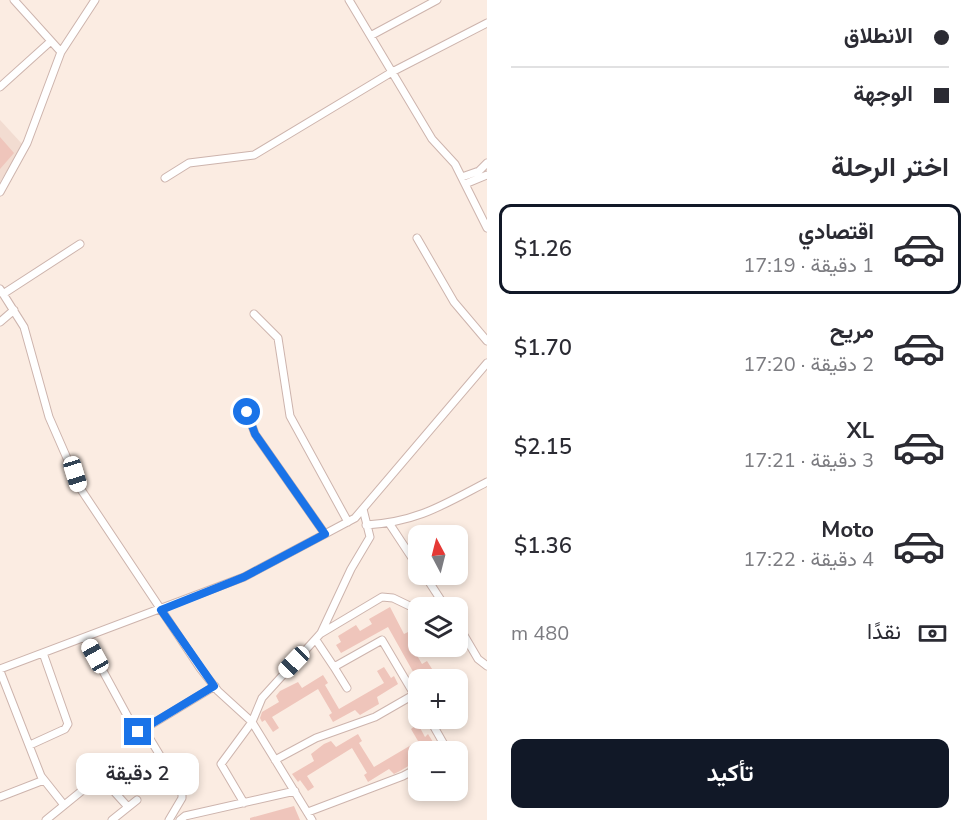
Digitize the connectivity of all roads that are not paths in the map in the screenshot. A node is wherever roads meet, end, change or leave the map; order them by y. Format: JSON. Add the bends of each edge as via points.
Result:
{"nodes":[{"id":1,"x":14,"y":0,"type":"edge"},
{"id":2,"x":95,"y":0,"type":"edge"},
{"id":3,"x":349,"y":0,"type":"edge"},
{"id":4,"x":437,"y":0,"type":"edge"},
{"id":5,"x":487,"y":23,"type":"edge"},
{"id":6,"x":372,"y":34,"type":"junction"},
{"id":7,"x":51,"y":41,"type":"junction"},
{"id":8,"x":61,"y":52,"type":"junction"},
{"id":9,"x":392,"y":72,"type":"junction"},
{"id":10,"x":0,"y":87,"type":"edge"},
{"id":11,"x":487,"y":163,"type":"edge"},
{"id":12,"x":487,"y":175,"type":"edge"},
{"id":13,"x":165,"y":178,"type":"dead end"},
{"id":14,"x":464,"y":181,"type":"junction"},
{"id":15,"x":0,"y":192,"type":"edge"},
{"id":16,"x":484,"y":216,"type":"edge"},
{"id":17,"x":487,"y":228,"type":"edge"},
{"id":18,"x":417,"y":238,"type":"dead end"},
{"id":19,"x":80,"y":244,"type":"dead end"},
{"id":20,"x":2,"y":291,"type":"edge"},
{"id":21,"x":14,"y":310,"type":"junction"},
{"id":22,"x":254,"y":314,"type":"dead end"},
{"id":23,"x":0,"y":322,"type":"edge"},
{"id":24,"x":487,"y":341,"type":"edge"},
{"id":25,"x":487,"y":363,"type":"edge"},
{"id":26,"x":247,"y":412,"type":"dead end"},
{"id":27,"x":487,"y":482,"type":"edge"},
{"id":28,"x":363,"y":509,"type":"junction"},
{"id":29,"x":352,"y":520,"type":"junction"},
{"id":30,"x":389,"y":523,"type":"junction"},
{"id":31,"x":365,"y":524,"type":"junction"},
{"id":32,"x":325,"y":534,"type":"junction"},
{"id":33,"x":408,"y":552,"type":"edge"},
{"id":34,"x":408,"y":605,"type":"edge"},
{"id":35,"x":161,"y":610,"type":"junction"},
{"id":36,"x":317,"y":637,"type":"junction"},
{"id":37,"x":85,"y":638,"type":"junction"},
{"id":38,"x":468,"y":642,"type":"edge"},
{"id":39,"x":43,"y":653,"type":"junction"},
{"id":40,"x":487,"y":666,"type":"edge"},
{"id":41,"x":334,"y":667,"type":"junction"},
{"id":42,"x":0,"y":670,"type":"edge"},
{"id":43,"x":408,"y":684,"type":"edge"},
{"id":44,"x":214,"y":686,"type":"junction"},
{"id":45,"x":347,"y":688,"type":"dead end"},
{"id":46,"x":408,"y":701,"type":"edge"},
{"id":47,"x":252,"y":722,"type":"junction"},
{"id":48,"x":144,"y":729,"type":"junction"},
{"id":49,"x":30,"y":745,"type":"junction"},
{"id":50,"x":275,"y":760,"type":"junction"},
{"id":51,"x":408,"y":773,"type":"edge"},
{"id":52,"x":44,"y":780,"type":"junction"},
{"id":53,"x":295,"y":791,"type":"junction"},
{"id":54,"x":0,"y":797,"type":"edge"},
{"id":55,"x":137,"y":800,"type":"dead end"},
{"id":56,"x":244,"y":802,"type":"junction"},
{"id":57,"x":64,"y":805,"type":"junction"},
{"id":58,"x":128,"y":807,"type":"junction"},
{"id":59,"x":308,"y":812,"type":"junction"},
{"id":60,"x":46,"y":820,"type":"edge"},
{"id":61,"x":112,"y":820,"type":"edge"},
{"id":62,"x":169,"y":820,"type":"edge"},
{"id":63,"x":180,"y":820,"type":"edge"},
{"id":64,"x":312,"y":820,"type":"edge"}],
"edges":[{"from":1,"to":7,"type":"street"},
{"from":2,"to":8,"type":"street"},
{"from":3,"to":6,"type":"street"},
{"from":4,"to":6,"type":"street"},
{"from":5,"to":9,"type":"street"},
{"from":6,"to":9,"type":"street"},
{"from":7,"to":8,"type":"street"},
{"from":7,"to":10,"type":"street"},
{"from":8,"to":15,"type":"street","via":[[27,143]]},
{"from":9,"to":13,"type":"street","via":[[254,155],[189,163]]},
{"from":9,"to":14,"type":"street","via":[[432,139],[449,155]]},
{"from":11,"to":14,"type":"street"},
{"from":12,"to":14,"type":"street"},
{"from":14,"to":16,"type":"street"},
{"from":16,"to":17,"type":"street"},
{"from":18,"to":24,"type":"street","via":[[454,302]]},
{"from":19,"to":20,"type":"street"},
{"from":20,"to":21,"type":"street"},
{"from":21,"to":23,"type":"street"},
{"from":21,"to":35,"type":"street","via":[[31,346],[49,417],[80,488]]},
{"from":22,"to":29,"type":"street","via":[[278,338],[290,416]]},
{"from":25,"to":28,"type":"street"},
{"from":26,"to":32,"type":"street","via":[[255,434]]},
{"from":27,"to":30,"type":"street","via":[[423,516]]},
{"from":28,"to":29,"type":"street"},
{"from":28,"to":31,"type":"street"},
{"from":29,"to":31,"type":"street"},
{"from":29,"to":32,"type":"street"},
{"from":30,"to":31,"type":"street"},
{"from":30,"to":33,"type":"street"},
{"from":31,"to":36,"type":"street","via":[[369,541]]},
{"from":32,"to":35,"type":"street","via":[[244,577]]},
{"from":34,"to":36,"type":"street","via":[[382,597]]},
{"from":35,"to":37,"type":"street"},
{"from":35,"to":44,"type":"street"},
{"from":36,"to":41,"type":"street"},
{"from":36,"to":47,"type":"street","via":[[262,698]]},
{"from":37,"to":39,"type":"street"},
{"from":37,"to":48,"type":"street","via":[[135,730]]},
{"from":38,"to":40,"type":"street"},
{"from":39,"to":42,"type":"street"},
{"from":39,"to":49,"type":"street","via":[[68,724]]},
{"from":41,"to":43,"type":"street","via":[[382,640]]},
{"from":41,"to":45,"type":"street"},
{"from":42,"to":49,"type":"street"},
{"from":44,"to":47,"type":"street"},
{"from":44,"to":48,"type":"street"},
{"from":46,"to":50,"type":"street","via":[[316,738]]},
{"from":47,"to":50,"type":"street"},
{"from":47,"to":56,"type":"street","via":[[221,764]]},
{"from":48,"to":62,"type":"street","via":[[182,792]]},
{"from":49,"to":52,"type":"street"},
{"from":50,"to":53,"type":"street"},
{"from":51,"to":59,"type":"street"},
{"from":52,"to":54,"type":"street"},
{"from":52,"to":57,"type":"street"},
{"from":53,"to":56,"type":"street"},
{"from":53,"to":59,"type":"street"},
{"from":55,"to":58,"type":"street"},
{"from":56,"to":63,"type":"street"},
{"from":57,"to":58,"type":"street","via":[[102,776]]},
{"from":57,"to":60,"type":"street"},
{"from":58,"to":61,"type":"street"},
{"from":59,"to":64,"type":"street"}]}
